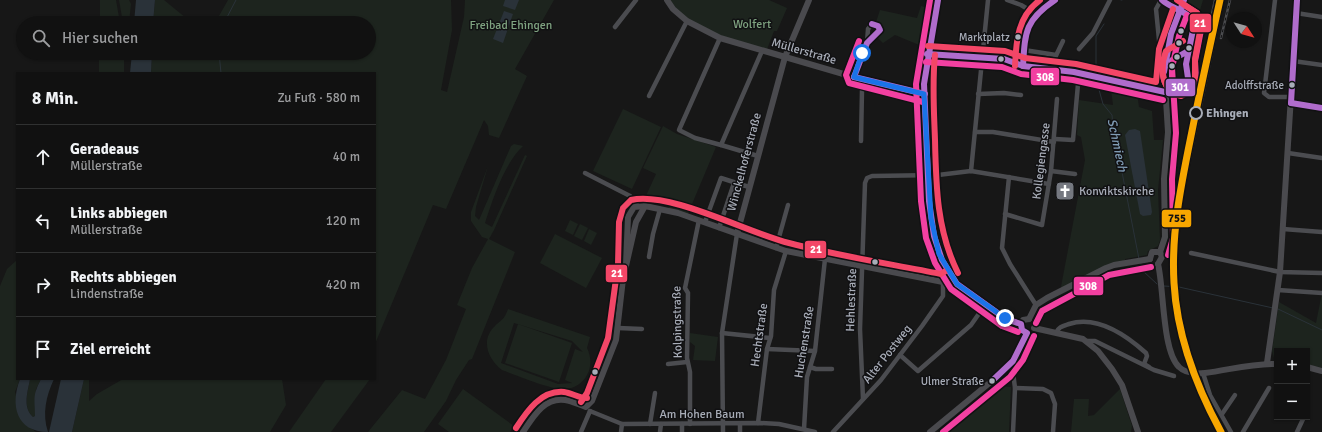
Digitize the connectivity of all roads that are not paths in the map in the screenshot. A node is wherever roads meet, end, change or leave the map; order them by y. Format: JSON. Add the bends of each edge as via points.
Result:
{"nodes":[{"id":1,"x":636,"y":0,"type":"edge"},
{"id":2,"x":667,"y":0,"type":"edge"},
{"id":3,"x":809,"y":0,"type":"edge"},
{"id":4,"x":938,"y":0,"type":"edge"},
{"id":5,"x":988,"y":0,"type":"edge"},
{"id":6,"x":1008,"y":0,"type":"edge"},
{"id":7,"x":1055,"y":0,"type":"edge"},
{"id":8,"x":1110,"y":0,"type":"edge"},
{"id":9,"x":1161,"y":0,"type":"edge"},
{"id":10,"x":1179,"y":0,"type":"edge"},
{"id":11,"x":1184,"y":0,"type":"edge"},
{"id":12,"x":1275,"y":0,"type":"edge"},
{"id":13,"x":1297,"y":0,"type":"edge"},
{"id":14,"x":1166,"y":4,"type":"junction"},
{"id":15,"x":1180,"y":12,"type":"junction"},
{"id":16,"x":1296,"y":13,"type":"junction"},
{"id":17,"x":1036,"y":14,"type":"junction"},
{"id":18,"x":1322,"y":17,"type":"edge"},
{"id":19,"x":687,"y":21,"type":"junction"},
{"id":20,"x":615,"y":27,"type":"dead end"},
{"id":21,"x":720,"y":38,"type":"junction"},
{"id":22,"x":1062,"y":41,"type":"dead end"},
{"id":23,"x":867,"y":43,"type":"dead end"},
{"id":24,"x":1079,"y":49,"type":"dead end"},
{"id":25,"x":1024,"y":50,"type":"junction"},
{"id":26,"x":1160,"y":50,"type":"dead end"},
{"id":27,"x":762,"y":51,"type":"junction"},
{"id":28,"x":928,"y":54,"type":"junction"},
{"id":29,"x":1056,"y":54,"type":"junction"},
{"id":30,"x":785,"y":58,"type":"junction"},
{"id":31,"x":982,"y":58,"type":"junction"},
{"id":32,"x":1293,"y":61,"type":"junction"},
{"id":33,"x":1322,"y":65,"type":"edge"},
{"id":34,"x":1050,"y":68,"type":"junction"},
{"id":35,"x":1079,"y":73,"type":"junction"},
{"id":36,"x":854,"y":77,"type":"junction"},
{"id":37,"x":864,"y":80,"type":"junction"},
{"id":38,"x":1165,"y":92,"type":"junction"},
{"id":39,"x":924,"y":94,"type":"junction"},
{"id":40,"x":978,"y":94,"type":"junction"},
{"id":41,"x":1021,"y":95,"type":"dead end"},
{"id":42,"x":649,"y":96,"type":"dead end"},
{"id":43,"x":1057,"y":99,"type":"dead end"},
{"id":44,"x":1291,"y":100,"type":"junction"},
{"id":45,"x":1322,"y":108,"type":"edge"},
{"id":46,"x":975,"y":132,"type":"junction"},
{"id":47,"x":861,"y":141,"type":"dead end"},
{"id":48,"x":1055,"y":141,"type":"junction"},
{"id":49,"x":721,"y":145,"type":"junction"},
{"id":50,"x":1288,"y":153,"type":"junction"},
{"id":51,"x":758,"y":156,"type":"junction"},
{"id":52,"x":1322,"y":158,"type":"edge"},
{"id":53,"x":971,"y":171,"type":"junction"},
{"id":54,"x":1051,"y":171,"type":"junction"},
{"id":55,"x":586,"y":173,"type":"dead end"},
{"id":56,"x":1075,"y":174,"type":"dead end"},
{"id":57,"x":929,"y":175,"type":"junction"},
{"id":58,"x":1009,"y":177,"type":"junction"},
{"id":59,"x":734,"y":182,"type":"junction"},
{"id":60,"x":1049,"y":184,"type":"junction"},
{"id":61,"x":749,"y":187,"type":"junction"},
{"id":62,"x":788,"y":204,"type":"dead end"},
{"id":63,"x":642,"y":206,"type":"junction"},
{"id":64,"x":660,"y":209,"type":"junction"},
{"id":65,"x":1005,"y":214,"type":"junction"},
{"id":66,"x":702,"y":221,"type":"junction"},
{"id":67,"x":719,"y":228,"type":"junction"},
{"id":68,"x":1283,"y":229,"type":"junction"},
{"id":69,"x":1322,"y":232,"type":"edge"},
{"id":70,"x":737,"y":234,"type":"junction"},
{"id":71,"x":776,"y":248,"type":"junction"},
{"id":72,"x":786,"y":251,"type":"junction"},
{"id":73,"x":1160,"y":252,"type":"junction"},
{"id":74,"x":1191,"y":253,"type":"dead end"},
{"id":75,"x":649,"y":257,"type":"dead end"},
{"id":76,"x":825,"y":259,"type":"junction"},
{"id":77,"x":1147,"y":260,"type":"junction"},
{"id":78,"x":1158,"y":264,"type":"junction"},
{"id":79,"x":626,"y":265,"type":"junction"},
{"id":80,"x":863,"y":266,"type":"junction"},
{"id":81,"x":1280,"y":272,"type":"junction"},
{"id":82,"x":1322,"y":273,"type":"edge"},
{"id":83,"x":951,"y":277,"type":"junction"},
{"id":84,"x":942,"y":282,"type":"junction"},
{"id":85,"x":1278,"y":290,"type":"junction"},
{"id":86,"x":1322,"y":293,"type":"edge"},
{"id":87,"x":985,"y":305,"type":"junction"},
{"id":88,"x":1036,"y":305,"type":"junction"},
{"id":89,"x":1029,"y":319,"type":"junction"},
{"id":90,"x":1020,"y":324,"type":"junction"},
{"id":91,"x":618,"y":328,"type":"junction"},
{"id":92,"x":1034,"y":328,"type":"junction"},
{"id":93,"x":642,"y":329,"type":"dead end"},
{"id":94,"x":1027,"y":332,"type":"junction"},
{"id":95,"x":1056,"y":332,"type":"junction"},
{"id":96,"x":722,"y":333,"type":"junction"},
{"id":97,"x":770,"y":338,"type":"junction"},
{"id":98,"x":1087,"y":341,"type":"junction"},
{"id":99,"x":767,"y":349,"type":"junction"},
{"id":100,"x":815,"y":351,"type":"junction"},
{"id":101,"x":900,"y":355,"type":"junction"},
{"id":102,"x":687,"y":362,"type":"junction"},
{"id":103,"x":668,"y":364,"type":"dead end"},
{"id":104,"x":1012,"y":364,"type":"junction"},
{"id":105,"x":1268,"y":364,"type":"junction"},
{"id":106,"x":1274,"y":364,"type":"edge"},
{"id":107,"x":1149,"y":366,"type":"junction"},
{"id":108,"x":810,"y":367,"type":"junction"},
{"id":109,"x":1310,"y":368,"type":"edge"},
{"id":110,"x":832,"y":369,"type":"dead end"},
{"id":111,"x":1322,"y":371,"type":"edge"},
{"id":112,"x":1204,"y":373,"type":"junction"},
{"id":113,"x":1174,"y":376,"type":"dead end"},
{"id":114,"x":1015,"y":388,"type":"junction"},
{"id":115,"x":1269,"y":388,"type":"dead end"},
{"id":116,"x":655,"y":393,"type":"dead end"},
{"id":117,"x":1235,"y":394,"type":"dead end"},
{"id":118,"x":863,"y":399,"type":"junction"},
{"id":119,"x":589,"y":409,"type":"junction"},
{"id":120,"x":1222,"y":414,"type":"junction"},
{"id":121,"x":1303,"y":420,"type":"edge"},
{"id":122,"x":758,"y":423,"type":"junction"},
{"id":123,"x":622,"y":424,"type":"junction"},
{"id":124,"x":650,"y":424,"type":"junction"},
{"id":125,"x":661,"y":424,"type":"junction"},
{"id":126,"x":682,"y":424,"type":"junction"},
{"id":127,"x":690,"y":424,"type":"junction"},
{"id":128,"x":722,"y":424,"type":"junction"},
{"id":129,"x":740,"y":424,"type":"junction"},
{"id":130,"x":1135,"y":425,"type":"junction"},
{"id":131,"x":804,"y":429,"type":"junction"},
{"id":132,"x":793,"y":430,"type":"edge"},
{"id":133,"x":523,"y":432,"type":"edge"},
{"id":134,"x":581,"y":432,"type":"edge"},
{"id":135,"x":621,"y":432,"type":"edge"},
{"id":136,"x":660,"y":432,"type":"edge"},
{"id":137,"x":682,"y":432,"type":"edge"},
{"id":138,"x":722,"y":432,"type":"edge"},
{"id":139,"x":740,"y":432,"type":"edge"},
{"id":140,"x":815,"y":432,"type":"edge"},
{"id":141,"x":833,"y":432,"type":"edge"},
{"id":142,"x":930,"y":432,"type":"edge"},
{"id":143,"x":1013,"y":432,"type":"edge"},
{"id":144,"x":1054,"y":432,"type":"edge"},
{"id":145,"x":1133,"y":432,"type":"edge"},
{"id":146,"x":1138,"y":432,"type":"edge"},
{"id":147,"x":1231,"y":432,"type":"edge"},
{"id":148,"x":1243,"y":432,"type":"edge"},
{"id":149,"x":1297,"y":432,"type":"edge"}],
"edges":[{"from":1,"to":20,"type":"street"},
{"from":2,"to":19,"type":"street","name":"Müllerstraße"},
{"from":3,"to":30,"type":"street","name":"Winckelhoferstraße"},
{"from":4,"to":28,"type":"street"},
{"from":5,"to":31,"type":"street"},
{"from":6,"to":17,"type":"street"},
{"from":7,"to":17,"type":"street"},
{"from":8,"to":24,"type":"street","via":[[1093,33]]},
{"from":9,"to":14,"type":"street"},
{"from":9,"to":26,"type":"street","via":[[1156,9]]},
{"from":10,"to":14,"type":"street","via":[[1174,4]]},
{"from":11,"to":15,"type":"street"},
{"from":12,"to":44,"type":"street","via":[[1264,93],[1269,97]]},
{"from":13,"to":16,"type":"street"},
{"from":14,"to":15,"type":"street"},
{"from":15,"to":38,"type":"street","via":[[1164,67]]},
{"from":16,"to":18,"type":"street"},
{"from":16,"to":32,"type":"street"},
{"from":17,"to":25,"type":"street","via":[[1025,33]]},
{"from":19,"to":21,"type":"street","name":"Müllerstraße"},
{"from":19,"to":42,"type":"street"},
{"from":21,"to":27,"type":"street","name":"Müllerstraße"},
{"from":21,"to":49,"type":"street","via":[[679,130]]},
{"from":22,"to":29,"type":"street"},
{"from":23,"to":36,"type":"street"},
{"from":25,"to":29,"type":"street"},
{"from":25,"to":34,"type":"street","via":[[1023,66]]},
{"from":27,"to":30,"type":"street","name":"Müllerstraße"},
{"from":27,"to":49,"type":"street"},
{"from":28,"to":31,"type":"street"},
{"from":28,"to":39,"type":"street"},
{"from":29,"to":34,"type":"street"},
{"from":30,"to":36,"type":"street","name":"Müllerstraße"},
{"from":30,"to":51,"type":"street","name":"Winckelhoferstraße"},
{"from":31,"to":40,"type":"street"},
{"from":32,"to":33,"type":"street"},
{"from":32,"to":44,"type":"street"},
{"from":34,"to":35,"type":"street"},
{"from":35,"to":38,"type":"street"},
{"from":35,"to":48,"type":"street","via":[[1073,140]]},
{"from":36,"to":37,"type":"street","name":"Müllerstraße"},
{"from":37,"to":39,"type":"street","name":"Müllerstraße"},
{"from":37,"to":47,"type":"street"},
{"from":38,"to":73,"type":"street","via":[[1168,132],[1164,180],[1164,237]]},
{"from":39,"to":57,"type":"street"},
{"from":40,"to":41,"type":"street"},
{"from":40,"to":46,"type":"street"},
{"from":43,"to":48,"type":"street","name":"Kollegiengasse"},
{"from":44,"to":45,"type":"street"},
{"from":44,"to":50,"type":"street"},
{"from":46,"to":48,"type":"street","via":[[993,132]]},
{"from":46,"to":53,"type":"street"},
{"from":48,"to":54,"type":"street","name":"Kollegiengasse"},
{"from":49,"to":51,"type":"street"},
{"from":50,"to":52,"type":"street"},
{"from":50,"to":68,"type":"street"},
{"from":51,"to":61,"type":"street","name":"Winckelhoferstraße"},
{"from":53,"to":57,"type":"street"},
{"from":53,"to":58,"type":"street"},
{"from":54,"to":56,"type":"street"},
{"from":54,"to":60,"type":"street","name":"Kollegiengasse"},
{"from":55,"to":63,"type":"street","via":[[630,196]]},
{"from":57,"to":80,"type":"street","name":"Hehlestraße","via":[[867,178]]},
{"from":57,"to":83,"type":"street","via":[[934,236],[939,254]]},
{"from":58,"to":60,"type":"street"},
{"from":58,"to":65,"type":"street"},
{"from":59,"to":61,"type":"street"},
{"from":59,"to":66,"type":"street","name":"Kolpingstraße","via":[[721,178]]},
{"from":59,"to":67,"type":"street"},
{"from":60,"to":65,"type":"street","name":"Kollegiengasse","via":[[1042,225]]},
{"from":61,"to":70,"type":"street","name":"Winckelhoferstraße"},
{"from":62,"to":71,"type":"street"},
{"from":63,"to":64,"type":"street"},
{"from":63,"to":79,"type":"street"},
{"from":63,"to":79,"type":"street","via":[[632,209],[628,217]]},
{"from":64,"to":66,"type":"street"},
{"from":64,"to":75,"type":"street"},
{"from":65,"to":88,"type":"street","via":[[1002,248]]},
{"from":66,"to":67,"type":"street"},
{"from":66,"to":102,"type":"street","name":"Kolpingstraße","via":[[685,288],[688,293]]},
{"from":67,"to":70,"type":"street"},
{"from":68,"to":69,"type":"street"},
{"from":68,"to":81,"type":"street"},
{"from":70,"to":71,"type":"street"},
{"from":70,"to":96,"type":"street","name":"Winckelhoferstraße"},
{"from":71,"to":72,"type":"street"},
{"from":72,"to":76,"type":"street"},
{"from":72,"to":97,"type":"street","name":"Hechtstraße","via":[[774,290]]},
{"from":73,"to":77,"type":"street","via":[[1152,252]]},
{"from":73,"to":78,"type":"street","via":[[1162,257]]},
{"from":74,"to":81,"type":"street"},
{"from":76,"to":80,"type":"street"},
{"from":76,"to":100,"type":"street","name":"Huchenstraße"},
{"from":77,"to":78,"type":"street"},
{"from":77,"to":88,"type":"street","via":[[1106,268]]},
{"from":78,"to":112,"type":"street","via":[[1170,350],[1178,367],[1188,373]]},
{"from":79,"to":91,"type":"street"},
{"from":80,"to":84,"type":"street"},
{"from":80,"to":118,"type":"street","name":"Hehlestraße","via":[[860,329]]},
{"from":81,"to":82,"type":"street"},
{"from":81,"to":85,"type":"street"},
{"from":83,"to":84,"type":"street"},
{"from":83,"to":87,"type":"street"},
{"from":84,"to":101,"type":"street","name":"Alter Postweg","via":[[943,296]]},
{"from":85,"to":86,"type":"street"},
{"from":85,"to":105,"type":"street"},
{"from":87,"to":90,"type":"street","via":[[1006,319]]},
{"from":87,"to":101,"type":"street","via":[[971,325],[918,371]]},
{"from":88,"to":89,"type":"street"},
{"from":89,"to":90,"type":"street","via":[[1023,320]]},
{"from":89,"to":92,"type":"street","via":[[1034,323]]},
{"from":90,"to":94,"type":"street","via":[[1022,330]]},
{"from":91,"to":93,"type":"street"},
{"from":91,"to":119,"type":"street","via":[[612,352]]},
{"from":92,"to":94,"type":"street"},
{"from":92,"to":95,"type":"street"},
{"from":94,"to":104,"type":"street"},
{"from":95,"to":98,"type":"street"},
{"from":95,"to":107,"type":"street","via":[[1071,323],[1104,326],[1121,333],[1146,353],[1144,364]]},
{"from":96,"to":97,"type":"street"},
{"from":96,"to":128,"type":"street","name":"Winckelhoferstraße"},
{"from":97,"to":99,"type":"street","name":"Hechtstraße"},
{"from":98,"to":107,"type":"street","via":[[1095,341]]},
{"from":98,"to":130,"type":"street","via":[[1105,359],[1120,381]]},
{"from":99,"to":100,"type":"street"},
{"from":99,"to":122,"type":"street","name":"Hechtstraße"},
{"from":100,"to":108,"type":"street","name":"Huchenstraße"},
{"from":101,"to":118,"type":"street","name":"Alter Postweg"},
{"from":102,"to":103,"type":"street"},
{"from":102,"to":127,"type":"street","name":"Kolpingstraße","via":[[690,372]]},
{"from":104,"to":114,"type":"street"},
{"from":104,"to":142,"type":"street"},
{"from":105,"to":106,"type":"street"},
{"from":105,"to":112,"type":"street","via":[[1238,366]]},
{"from":107,"to":113,"type":"street"},
{"from":108,"to":110,"type":"street"},
{"from":108,"to":131,"type":"street","name":"Huchenstraße","via":[[807,377]]},
{"from":109,"to":111,"type":"street"},
{"from":112,"to":120,"type":"street","via":[[1210,395]]},
{"from":114,"to":143,"type":"street"},
{"from":114,"to":144,"type":"street","via":[[1043,389],[1051,393],[1055,404]]},
{"from":115,"to":148,"type":"street"},
{"from":116,"to":124,"type":"street"},
{"from":117,"to":120,"type":"street"},
{"from":118,"to":141,"type":"street","name":"Alter Postweg"},
{"from":119,"to":123,"type":"street","name":"Am Hohen Baum"},
{"from":119,"to":133,"type":"street","via":[[561,400],[549,403],[537,412]]},
{"from":119,"to":134,"type":"street"},
{"from":120,"to":147,"type":"street"},
{"from":121,"to":149,"type":"street"},
{"from":122,"to":129,"type":"street","name":"Am Hohen Baum"},
{"from":122,"to":132,"type":"street","name":"Am Hohen Baum"},
{"from":123,"to":124,"type":"street","name":"Am Hohen Baum"},
{"from":123,"to":135,"type":"street"},
{"from":124,"to":125,"type":"street","name":"Am Hohen Baum"},
{"from":125,"to":126,"type":"street","name":"Am Hohen Baum"},
{"from":125,"to":136,"type":"street"},
{"from":126,"to":127,"type":"street","name":"Am Hohen Baum"},
{"from":126,"to":137,"type":"street"},
{"from":127,"to":128,"type":"street","name":"Am Hohen Baum"},
{"from":128,"to":129,"type":"street","name":"Am Hohen Baum"},
{"from":128,"to":138,"type":"street","name":"Winckelhoferstraße"},
{"from":129,"to":139,"type":"street"},
{"from":130,"to":145,"type":"street"},
{"from":130,"to":146,"type":"street"},
{"from":131,"to":132,"type":"street","name":"Am Hohen Baum"},
{"from":131,"to":140,"type":"street","name":"Am Hohen Baum"}]}
